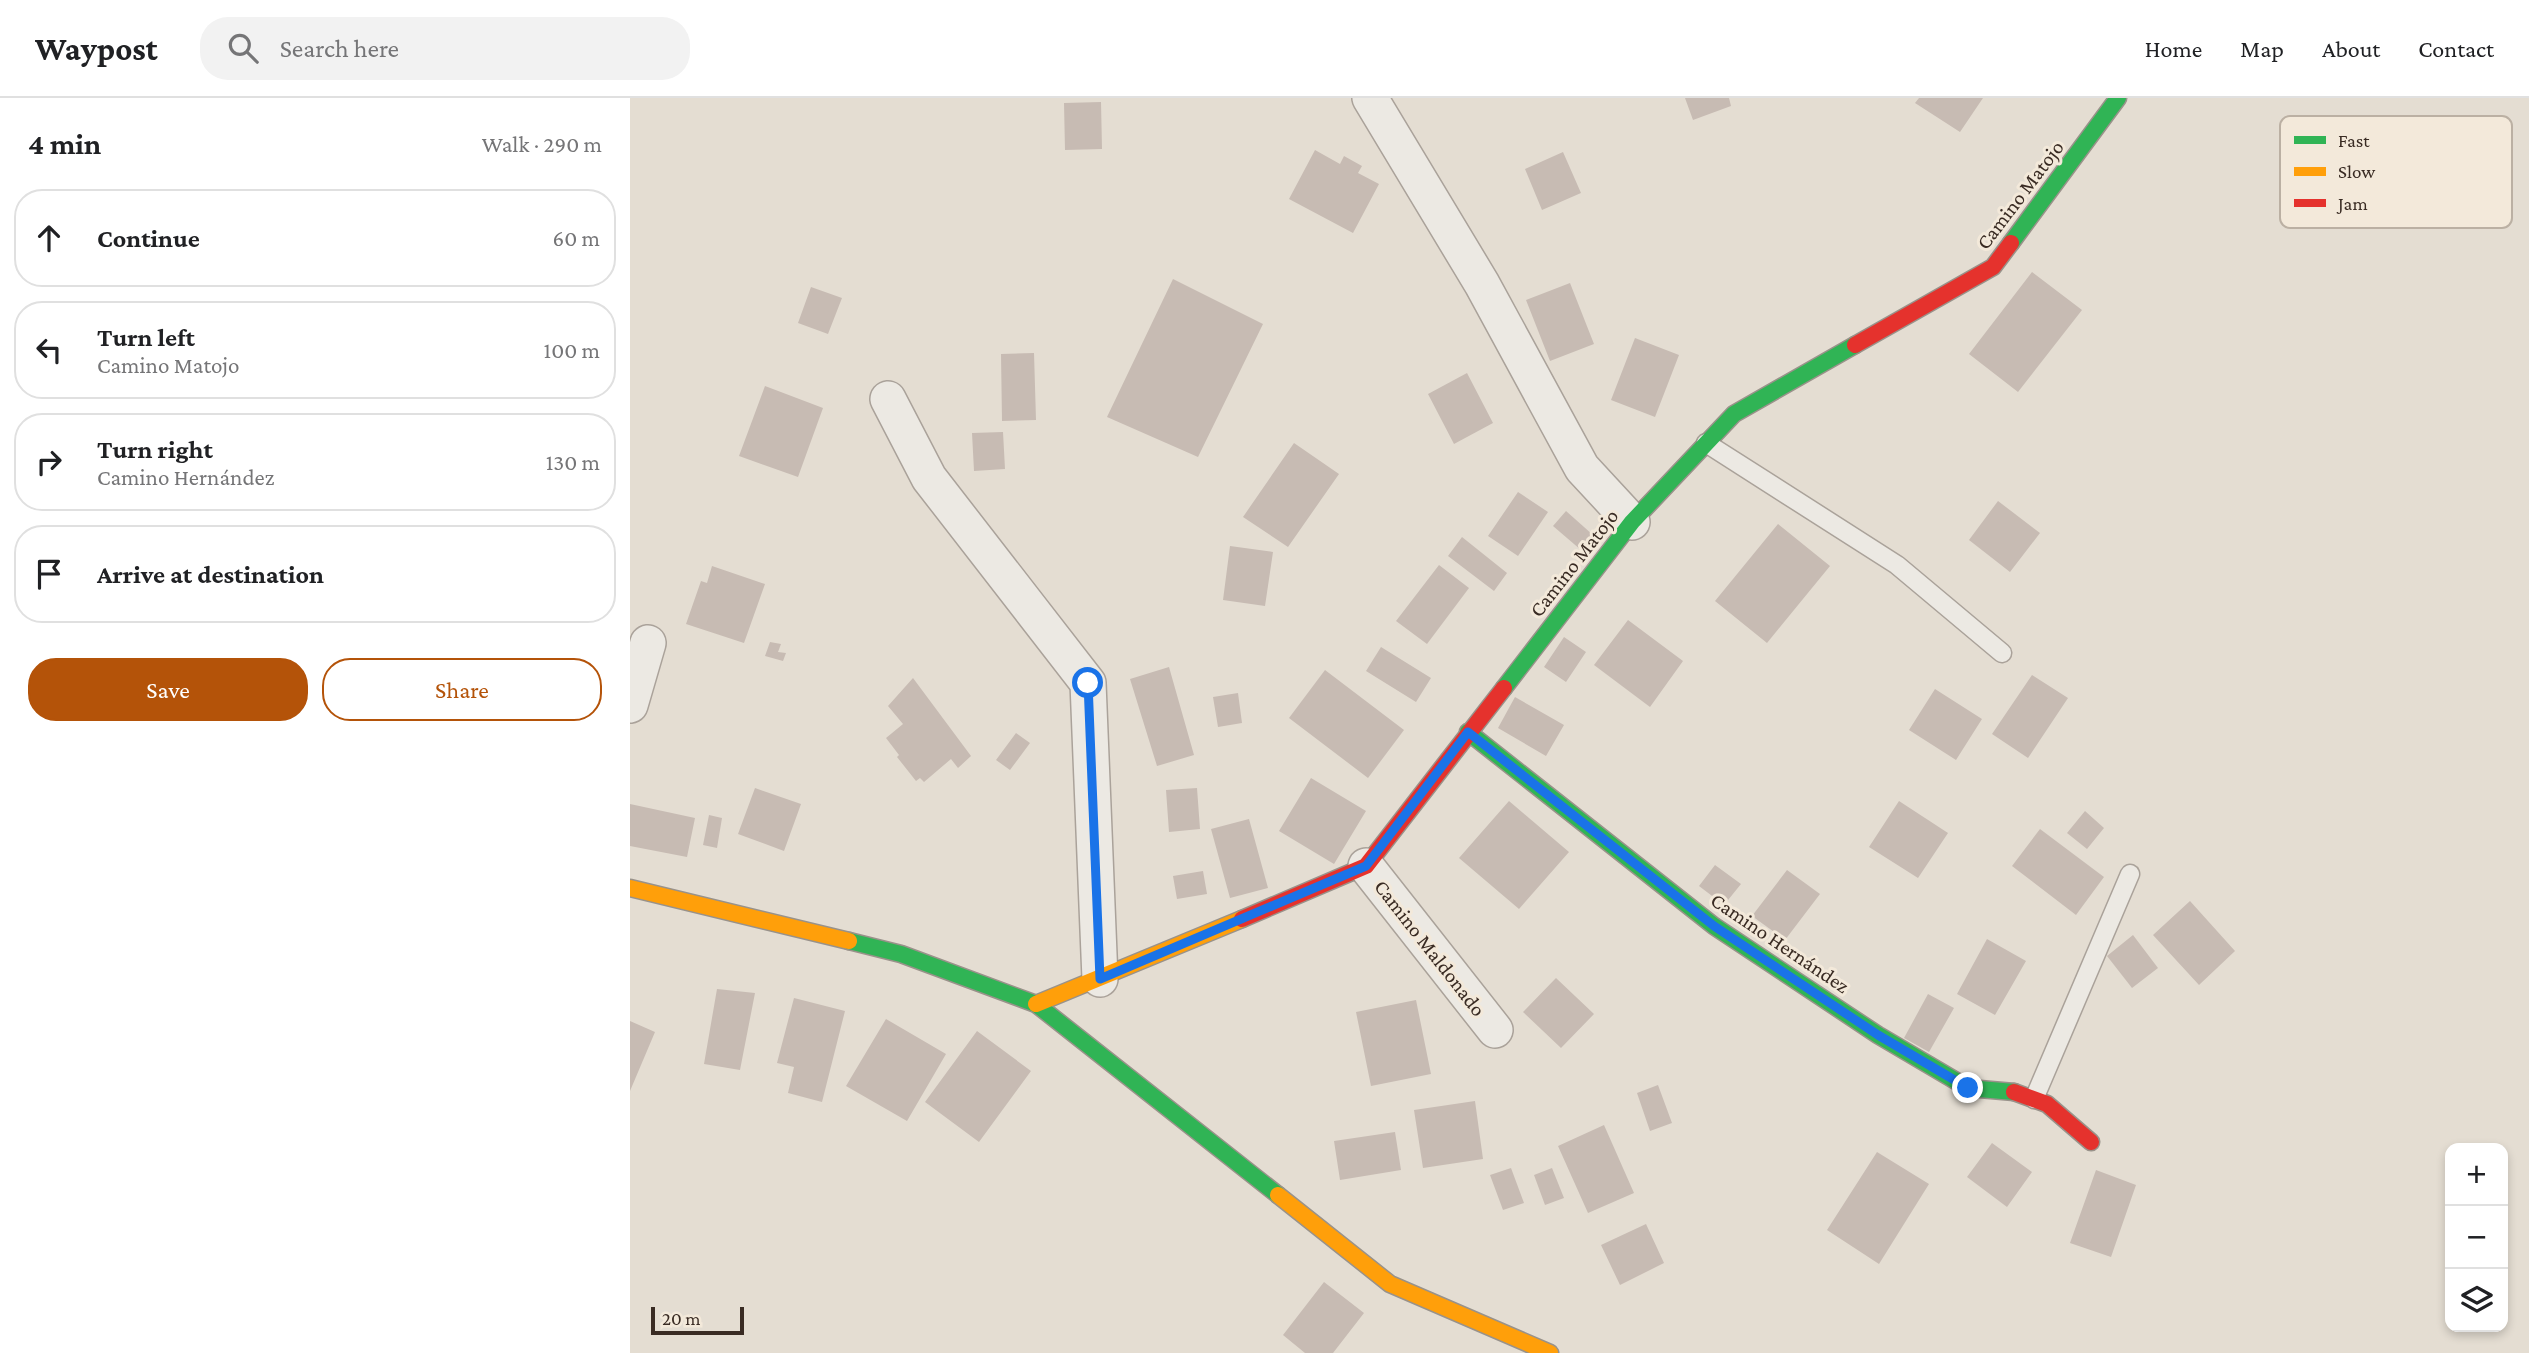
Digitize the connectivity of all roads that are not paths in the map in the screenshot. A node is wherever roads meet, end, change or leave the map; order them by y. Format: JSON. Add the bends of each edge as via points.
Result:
{"nodes":[{"id":1,"x":1370,"y":98,"type":"edge"},
{"id":2,"x":2118,"y":98,"type":"edge"},
{"id":3,"x":888,"y":399,"type":"dead end"},
{"id":4,"x":1706,"y":443,"type":"junction"},
{"id":5,"x":1632,"y":522,"type":"junction"},
{"id":6,"x":648,"y":643,"type":"dead end"},
{"id":7,"x":2002,"y":653,"type":"dead end"},
{"id":8,"x":630,"y":705,"type":"edge"},
{"id":9,"x":1468,"y":732,"type":"junction"},
{"id":10,"x":1366,"y":866,"type":"junction"},
{"id":11,"x":2130,"y":874,"type":"dead end"},
{"id":12,"x":630,"y":888,"type":"edge"},
{"id":13,"x":1100,"y":979,"type":"junction"},
{"id":14,"x":1036,"y":1004,"type":"junction"},
{"id":15,"x":1495,"y":1030,"type":"dead end"},
{"id":16,"x":2034,"y":1099,"type":"junction"},
{"id":17,"x":2091,"y":1142,"type":"dead end"},
{"id":18,"x":1550,"y":1353,"type":"edge"}],
"edges":[{"from":1,"to":5,"type":"street","via":[[1482,284],[1582,468]]},
{"from":2,"to":4,"type":"street","name":"Camino Matojo","via":[[1993,267],[1734,414]]},
{"from":3,"to":13,"type":"street","via":[[929,478],[1088,683]]},
{"from":4,"to":5,"type":"street","name":"Camino Matojo"},
{"from":4,"to":7,"type":"lane","via":[[1897,565]]},
{"from":5,"to":9,"type":"street","name":"Camino Matojo"},
{"from":6,"to":8,"type":"street"},
{"from":9,"to":10,"type":"street","name":"Camino Matojo"},
{"from":9,"to":16,"type":"street","name":"Camino Hernández","via":[[1714,926],[1878,1035],[1968,1088],[2011,1091]]},
{"from":10,"to":13,"type":"street","name":"Camino Matojo"},
{"from":10,"to":15,"type":"street","name":"Camino Maldonado"},
{"from":11,"to":16,"type":"lane"},
{"from":12,"to":14,"type":"street","via":[[901,954]]},
{"from":13,"to":14,"type":"street","name":"Camino Matojo"},
{"from":14,"to":18,"type":"street","via":[[1390,1284]]},
{"from":16,"to":17,"type":"street","name":"Camino Hernández","via":[[2048,1104]]}]}
